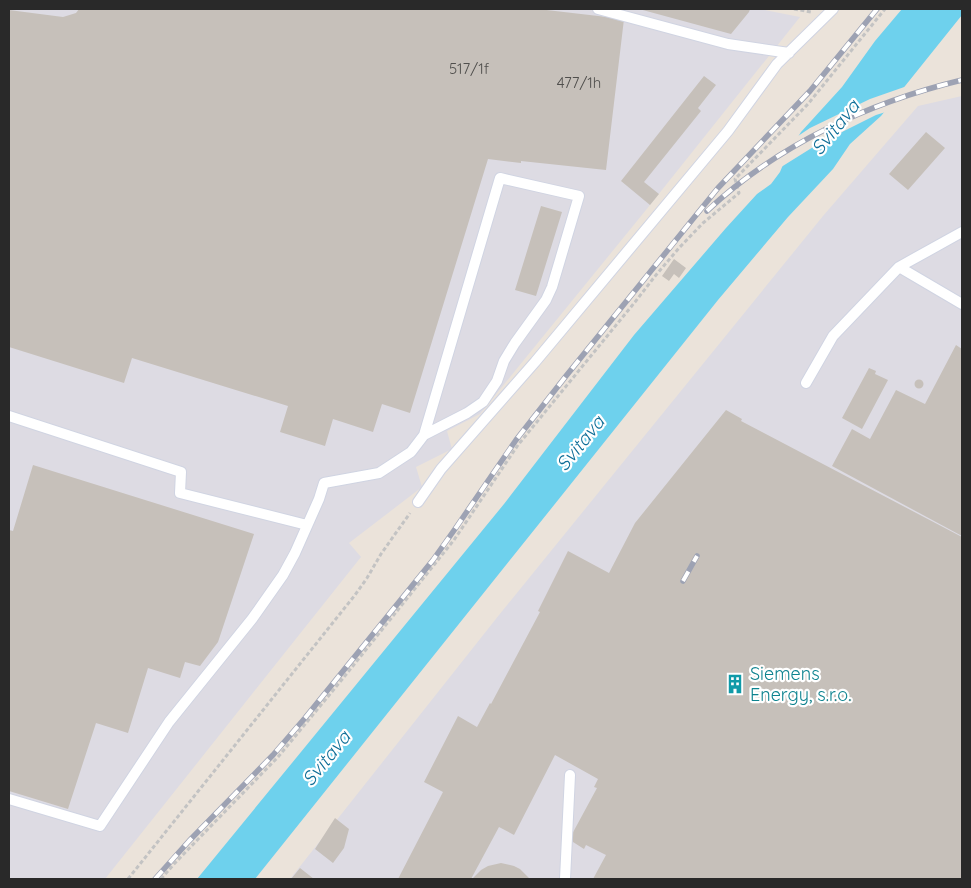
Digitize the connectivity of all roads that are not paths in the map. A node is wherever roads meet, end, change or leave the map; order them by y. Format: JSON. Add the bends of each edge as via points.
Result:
{"nodes":[{"id":1,"x":598,"y":9,"type":"edge"},
{"id":2,"x":833,"y":9,"type":"edge"},
{"id":3,"x":789,"y":53,"type":"junction"},
{"id":4,"x":962,"y":232,"type":"edge"},
{"id":5,"x":898,"y":267,"type":"junction"},
{"id":6,"x":962,"y":304,"type":"edge"},
{"id":7,"x":806,"y":383,"type":"dead end"},
{"id":8,"x":9,"y":416,"type":"edge"},
{"id":9,"x":424,"y":435,"type":"junction"},
{"id":10,"x":418,"y":502,"type":"road end"},
{"id":11,"x":307,"y":526,"type":"junction"},
{"id":12,"x":570,"y":775,"type":"dead end"},
{"id":13,"x":9,"y":799,"type":"edge"},
{"id":14,"x":565,"y":879,"type":"edge"}],
"edges":[{"from":1,"to":3,"type":"lane","via":[[728,44]]},
{"from":2,"to":3,"type":"lane"},
{"from":3,"to":10,"type":"lane","via":[[777,64],[728,131],[442,469]]},
{"from":4,"to":5,"type":"lane"},
{"from":5,"to":6,"type":"lane"},
{"from":5,"to":7,"type":"lane","via":[[833,336]]},
{"from":8,"to":11,"type":"lane","via":[[181,472],[180,493]]},
{"from":9,"to":9,"type":"lane","via":[[500,178],[579,196],[549,294],[504,361],[497,381],[482,402]]},
{"from":9,"to":11,"type":"lane","via":[[411,452],[378,473],[324,483]]},
{"from":11,"to":13,"type":"lane","via":[[283,575],[169,722],[100,826]]},
{"from":12,"to":14,"type":"lane"}]}
